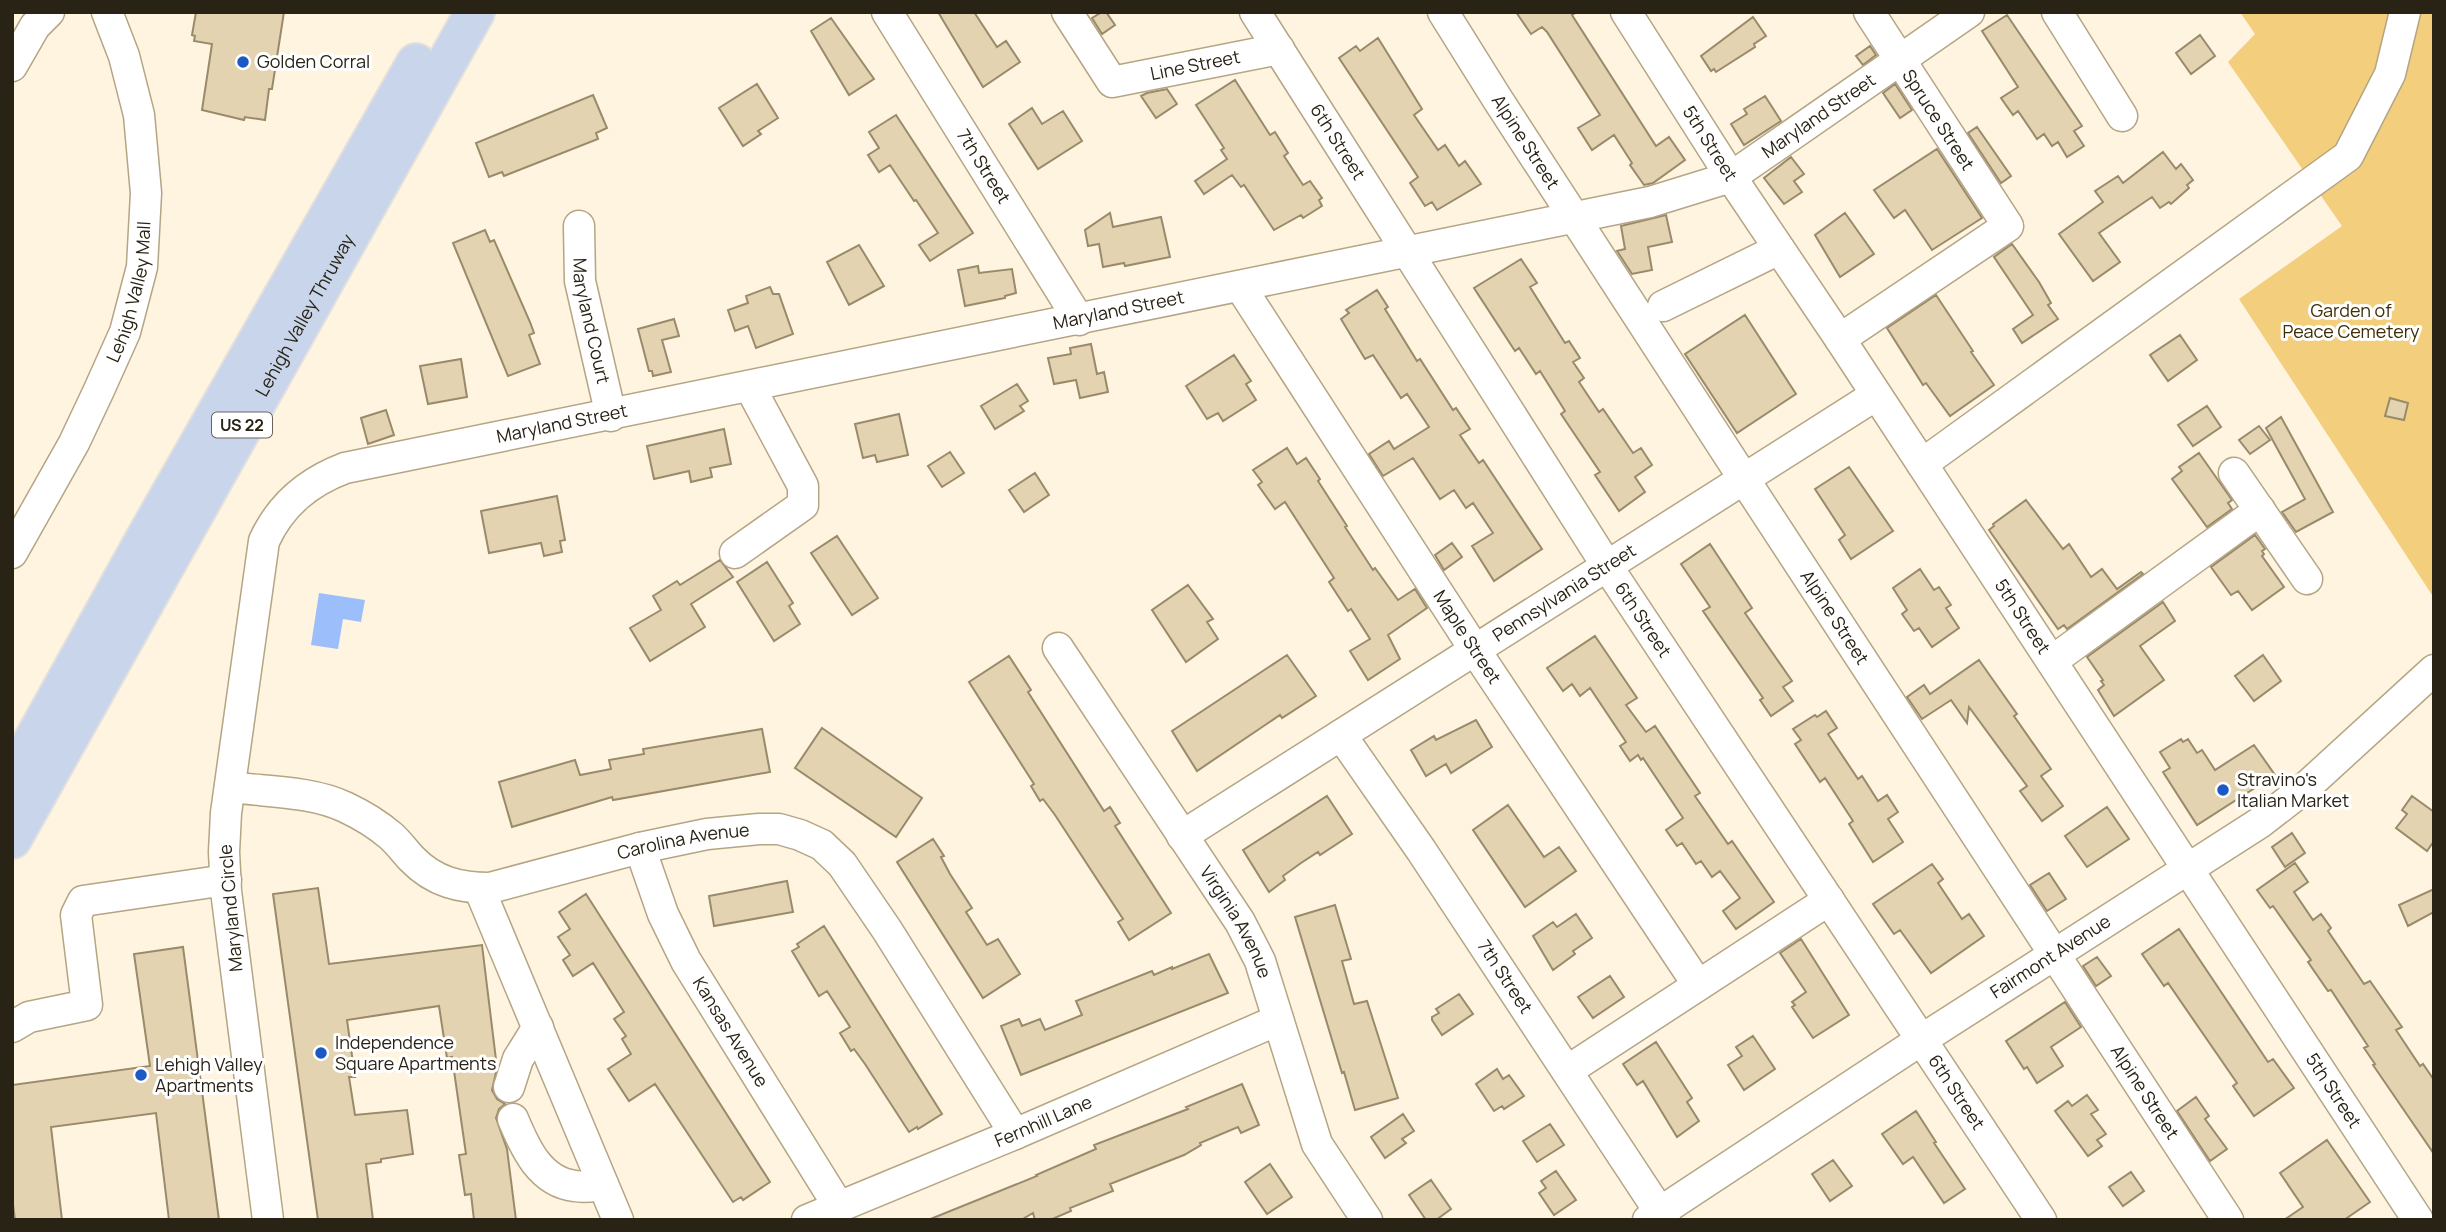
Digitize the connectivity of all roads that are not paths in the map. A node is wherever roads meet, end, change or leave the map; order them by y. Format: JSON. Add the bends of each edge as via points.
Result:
{"nodes":[{"id":1,"x":49,"y":12,"type":"edge"},
{"id":2,"x":107,"y":12,"type":"edge"},
{"id":3,"x":444,"y":12,"type":"edge"},
{"id":4,"x":475,"y":12,"type":"edge"},
{"id":5,"x":887,"y":12,"type":"edge"},
{"id":6,"x":1067,"y":12,"type":"edge"},
{"id":7,"x":1255,"y":12,"type":"edge"},
{"id":8,"x":1443,"y":12,"type":"edge"},
{"id":9,"x":1626,"y":12,"type":"edge"},
{"id":10,"x":1869,"y":12,"type":"edge"},
{"id":11,"x":1969,"y":12,"type":"edge"},
{"id":12,"x":2057,"y":12,"type":"edge"},
{"id":13,"x":2405,"y":12,"type":"edge"},
{"id":14,"x":1279,"y":49,"type":"junction"},
{"id":15,"x":1900,"y":62,"type":"junction"},
{"id":16,"x":12,"y":66,"type":"edge"},
{"id":17,"x":2122,"y":116,"type":"dead end"},
{"id":18,"x":1731,"y":177,"type":"junction"},
{"id":19,"x":1574,"y":217,"type":"junction"},
{"id":20,"x":579,"y":226,"type":"dead end"},
{"id":21,"x":1779,"y":249,"type":"junction"},
{"id":22,"x":1407,"y":250,"type":"junction"},
{"id":23,"x":1240,"y":286,"type":"junction"},
{"id":24,"x":1663,"y":306,"type":"dead end"},
{"id":25,"x":1079,"y":320,"type":"junction"},
{"id":26,"x":1840,"y":339,"type":"junction"},
{"id":27,"x":750,"y":387,"type":"junction"},
{"id":28,"x":1876,"y":394,"type":"junction"},
{"id":29,"x":611,"y":416,"type":"junction"},
{"id":30,"x":1922,"y":464,"type":"junction"},
{"id":31,"x":2234,"y":473,"type":"dead end"},
{"id":32,"x":1744,"y":479,"type":"junction"},
{"id":33,"x":2260,"y":510,"type":"junction"},
{"id":34,"x":12,"y":553,"type":"edge"},
{"id":35,"x":735,"y":553,"type":"dead end"},
{"id":36,"x":261,"y":556,"type":"joint"},
{"id":37,"x":1607,"y":566,"type":"junction"},
{"id":38,"x":2307,"y":579,"type":"dead end"},
{"id":39,"x":1058,"y":648,"type":"dead end"},
{"id":40,"x":1475,"y":650,"type":"junction"},
{"id":41,"x":2052,"y":661,"type":"junction"},
{"id":42,"x":2434,"y":670,"type":"edge"},
{"id":43,"x":1341,"y":735,"type":"junction"},
{"id":44,"x":12,"y":779,"type":"edge"},
{"id":45,"x":230,"y":787,"type":"junction"},
{"id":46,"x":1182,"y":836,"type":"junction"},
{"id":47,"x":12,"y":839,"type":"edge"},
{"id":48,"x":640,"y":848,"type":"junction"},
{"id":49,"x":2189,"y":868,"type":"junction"},
{"id":50,"x":226,"y":880,"type":"junction"},
{"id":51,"x":480,"y":888,"type":"junction"},
{"id":52,"x":1829,"y":900,"type":"junction"},
{"id":53,"x":2054,"y":954,"type":"junction"},
{"id":54,"x":1698,"y":985,"type":"junction"},
{"id":55,"x":1278,"y":1020,"type":"junction"},
{"id":56,"x":12,"y":1027,"type":"edge"},
{"id":57,"x":538,"y":1027,"type":"junction"},
{"id":58,"x":1921,"y":1040,"type":"junction"},
{"id":59,"x":1567,"y":1070,"type":"junction"},
{"id":60,"x":509,"y":1087,"type":"dead end"},
{"id":61,"x":513,"y":1119,"type":"dead end"},
{"id":62,"x":1015,"y":1134,"type":"junction"},
{"id":63,"x":603,"y":1185,"type":"junction"},
{"id":64,"x":839,"y":1207,"type":"junction"},
{"id":65,"x":1658,"y":1217,"type":"edge"},
{"id":66,"x":268,"y":1220,"type":"edge"},
{"id":67,"x":618,"y":1220,"type":"edge"},
{"id":68,"x":807,"y":1220,"type":"edge"},
{"id":69,"x":1367,"y":1220,"type":"edge"},
{"id":70,"x":2040,"y":1220,"type":"edge"},
{"id":71,"x":2228,"y":1220,"type":"edge"},
{"id":72,"x":2418,"y":1220,"type":"edge"}],
"edges":[{"from":1,"to":16,"type":"street","via":[[34,26]]},
{"from":2,"to":34,"type":"street","name":"Lehigh Valley Mall","via":[[139,115],[146,193],[142,267],[125,332],[99,390]]},
{"from":3,"to":44,"type":"highway","name":"Lehigh Valley Thruway","number":"US 22"},
{"from":4,"to":47,"type":"highway","name":"Lehigh Valley Thruway","number":"US 22"},
{"from":5,"to":25,"type":"street","name":"7th Street"},
{"from":6,"to":14,"type":"street","name":"Line Street","via":[[1112,82]]},
{"from":7,"to":14,"type":"street","name":"6th Street"},
{"from":8,"to":19,"type":"street","name":"Alpine Street"},
{"from":9,"to":18,"type":"street","name":"5th Street"},
{"from":10,"to":15,"type":"street","name":"Spruce Street"},
{"from":11,"to":15,"type":"street","name":"Maryland Street"},
{"from":12,"to":17,"type":"street"},
{"from":13,"to":30,"type":"street","via":[[2390,74],[2348,156]]},
{"from":14,"to":22,"type":"street","name":"6th Street"},
{"from":15,"to":18,"type":"street","name":"Maryland Street"},
{"from":15,"to":26,"type":"street","name":"Spruce Street","via":[[2007,226]]},
{"from":18,"to":19,"type":"street","name":"Maryland Street","via":[[1650,202]]},
{"from":18,"to":21,"type":"street","name":"5th Street"},
{"from":19,"to":22,"type":"street","name":"Maryland Street"},
{"from":19,"to":32,"type":"street","name":"Alpine Street"},
{"from":20,"to":29,"type":"street","name":"Maryland Court","via":[[580,281]]},
{"from":21,"to":24,"type":"street"},
{"from":21,"to":26,"type":"street","name":"5th Street"},
{"from":22,"to":23,"type":"street","name":"Maryland Street"},
{"from":22,"to":37,"type":"street","name":"6th Street"},
{"from":23,"to":25,"type":"street","name":"Maryland Street"},
{"from":23,"to":40,"type":"street","name":"Maple Street"},
{"from":25,"to":27,"type":"street","name":"Maryland Street"},
{"from":26,"to":28,"type":"street","name":"5th Street"},
{"from":27,"to":29,"type":"street","name":"Maryland Street"},
{"from":27,"to":35,"type":"street","via":[[804,495],[803,505]]},
{"from":28,"to":30,"type":"street","name":"5th Street"},
{"from":28,"to":32,"type":"street","name":"Pennsylvania Street"},
{"from":29,"to":36,"type":"street","name":"Maryland Street","via":[[345,468],[306,487],[288,503],[272,523]]},
{"from":30,"to":41,"type":"street","name":"5th Street"},
{"from":31,"to":33,"type":"street"},
{"from":32,"to":37,"type":"street","name":"Pennsylvania Street"},
{"from":32,"to":53,"type":"street","name":"Alpine Street"},
{"from":33,"to":38,"type":"street"},
{"from":33,"to":41,"type":"street"},
{"from":36,"to":45,"type":"street","name":"Maryland Circle"},
{"from":37,"to":40,"type":"street","name":"Pennsylvania Street"},
{"from":37,"to":52,"type":"street","name":"6th Street"},
{"from":39,"to":46,"type":"street","name":"Virginia Avenue"},
{"from":40,"to":43,"type":"street","name":"Pennsylvania Street"},
{"from":40,"to":54,"type":"street","name":"Maple Street"},
{"from":41,"to":49,"type":"street","name":"5th Street"},
{"from":42,"to":49,"type":"street","name":"Fairmont Avenue","via":[[2305,788]]},
{"from":43,"to":46,"type":"street","name":"Pennsylvania Street"},
{"from":43,"to":59,"type":"street","name":"7th Street"},
{"from":45,"to":50,"type":"street","name":"Maryland Circle"},
{"from":45,"to":51,"type":"street","name":"Carolina Avenue","via":[[317,798],[342,806],[393,837],[431,875]]},
{"from":46,"to":55,"type":"street","name":"Virginia Avenue","via":[[1240,922],[1260,961]]},
{"from":48,"to":51,"type":"street","name":"Carolina Avenue"},
{"from":48,"to":62,"type":"street","name":"Carolina Avenue","via":[[759,829],[800,835],[822,845],[865,897]]},
{"from":48,"to":64,"type":"street","name":"Kansas Avenue","via":[[663,914],[686,961]]},
{"from":49,"to":53,"type":"street","name":"Fairmont Avenue"},
{"from":49,"to":72,"type":"street","name":"5th Street"},
{"from":50,"to":56,"type":"street","via":[[83,901],[75,915],[87,1005],[29,1017]]},
{"from":50,"to":66,"type":"street","name":"Maryland Circle"},
{"from":51,"to":57,"type":"street"},
{"from":52,"to":54,"type":"street"},
{"from":52,"to":58,"type":"street","name":"6th Street"},
{"from":53,"to":58,"type":"street","name":"Fairmont Avenue"},
{"from":53,"to":71,"type":"street","name":"Alpine Street"},
{"from":54,"to":59,"type":"street"},
{"from":55,"to":62,"type":"street","name":"Fernhill Lane"},
{"from":55,"to":69,"type":"street","name":"Virginia Avenue","via":[[1317,1144]]},
{"from":57,"to":60,"type":"street","via":[[518,1059]]},
{"from":57,"to":63,"type":"street"},
{"from":58,"to":65,"type":"street","name":"Fairmont Avenue"},
{"from":58,"to":70,"type":"street","name":"6th Street"},
{"from":59,"to":65,"type":"street","name":"7th Street"},
{"from":61,"to":63,"type":"street","via":[[539,1168],[561,1183]]},
{"from":62,"to":64,"type":"street","name":"Fernhill Lane"},
{"from":63,"to":67,"type":"street"},
{"from":64,"to":68,"type":"street","name":"Fernhill Lane"}]}
